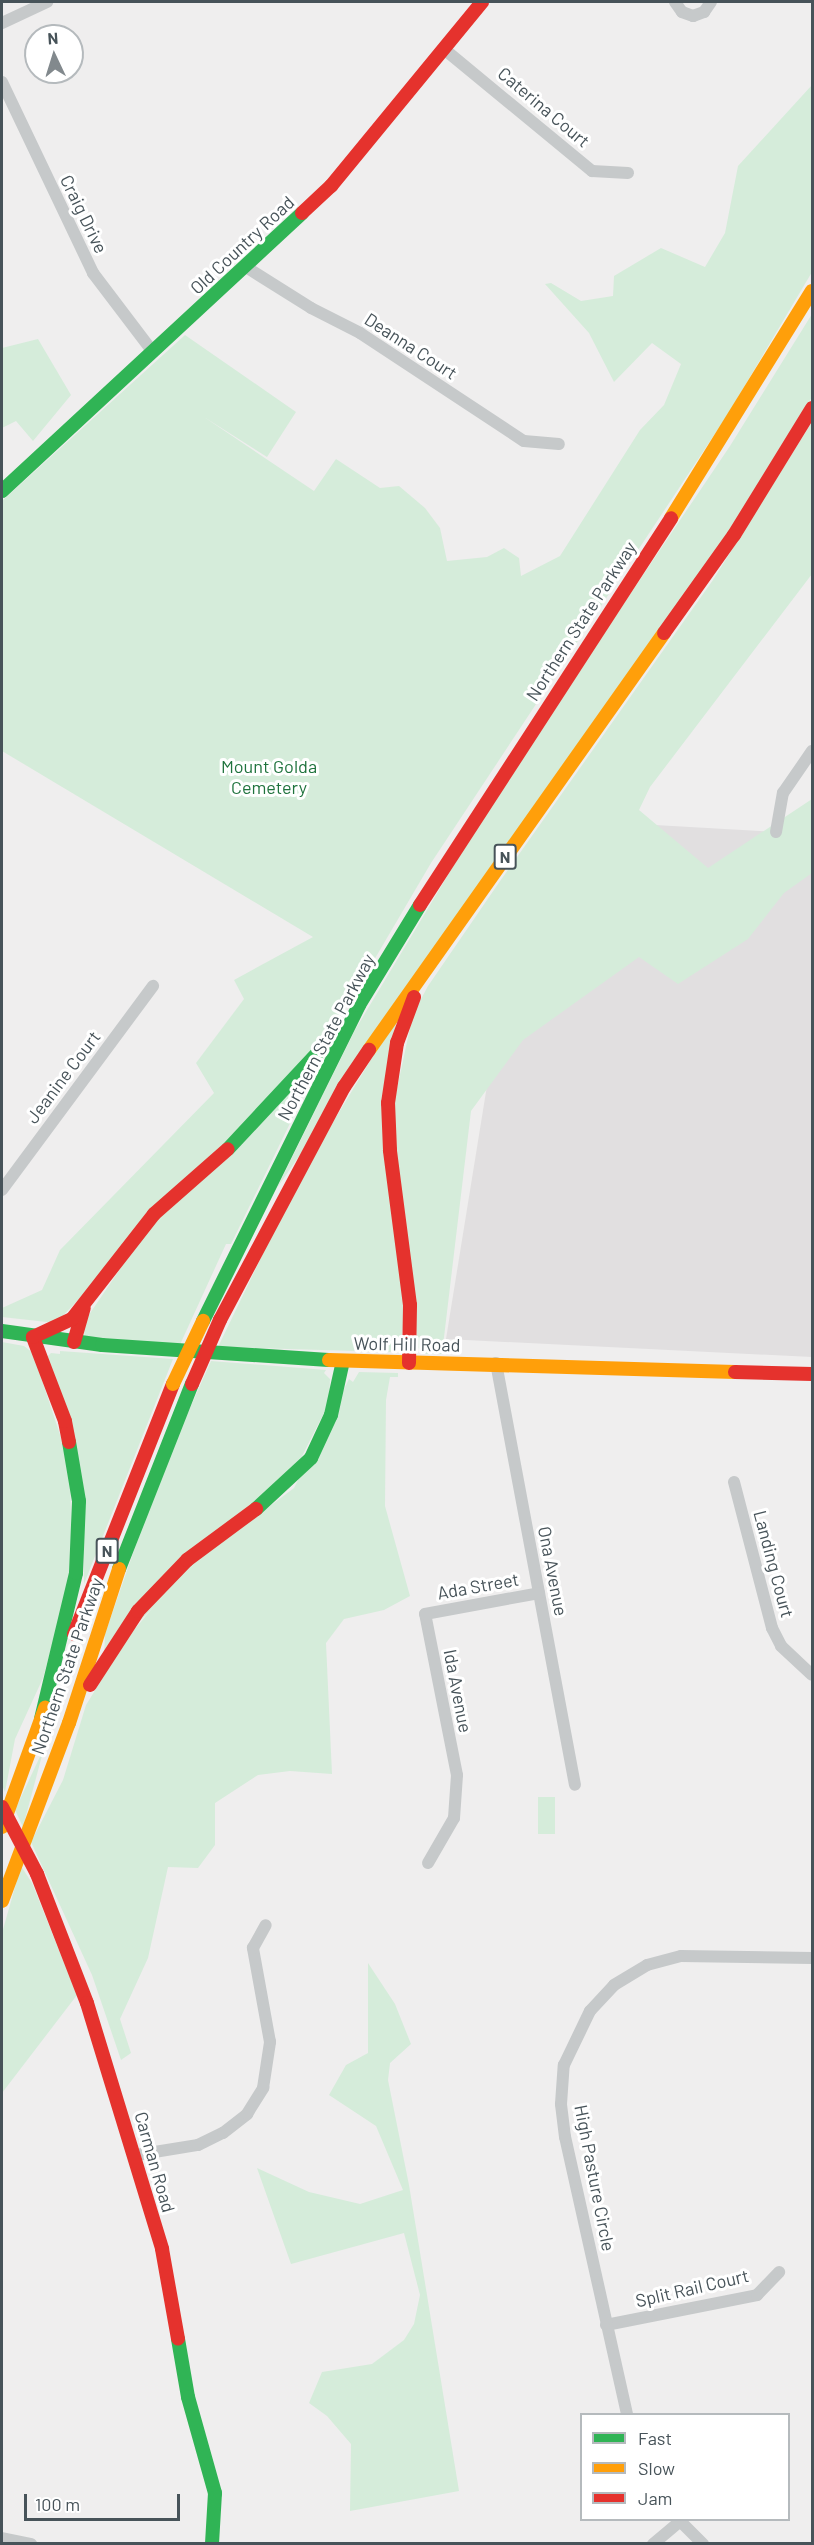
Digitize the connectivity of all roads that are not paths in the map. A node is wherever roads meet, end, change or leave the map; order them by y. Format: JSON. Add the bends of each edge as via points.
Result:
{"nodes":[{"id":1,"x":47,"y":2,"type":"edge"},
{"id":2,"x":482,"y":2,"type":"edge"},
{"id":3,"x":675,"y":2,"type":"edge"},
{"id":4,"x":711,"y":2,"type":"edge"},
{"id":5,"x":2,"y":23,"type":"edge"},
{"id":6,"x":444,"y":49,"type":"junction"},
{"id":7,"x":2,"y":82,"type":"edge"},
{"id":8,"x":628,"y":173,"type":"dead end"},
{"id":9,"x":246,"y":267,"type":"junction"},
{"id":10,"x":812,"y":292,"type":"edge"},
{"id":11,"x":153,"y":352,"type":"junction"},
{"id":12,"x":813,"y":408,"type":"edge"},
{"id":13,"x":559,"y":444,"type":"dead end"},
{"id":14,"x":2,"y":491,"type":"edge"},
{"id":15,"x":813,"y":751,"type":"edge"},
{"id":16,"x":776,"y":832,"type":"dead end"},
{"id":17,"x":427,"y":964,"type":"junction"},
{"id":18,"x":153,"y":986,"type":"dead end"},
{"id":19,"x":360,"y":1005,"type":"junction"},
{"id":20,"x":2,"y":1190,"type":"edge"},
{"id":21,"x":87,"y":1302,"type":"junction"},
{"id":22,"x":2,"y":1331,"type":"edge"},
{"id":23,"x":33,"y":1336,"type":"junction"},
{"id":24,"x":74,"y":1342,"type":"junction"},
{"id":25,"x":343,"y":1361,"type":"junction"},
{"id":26,"x":409,"y":1363,"type":"junction"},
{"id":27,"x":496,"y":1364,"type":"junction"},
{"id":28,"x":813,"y":1374,"type":"edge"},
{"id":29,"x":734,"y":1482,"type":"dead end"},
{"id":30,"x":539,"y":1593,"type":"junction"},
{"id":31,"x":424,"y":1614,"type":"joint"},
{"id":32,"x":813,"y":1675,"type":"edge"},
{"id":33,"x":41,"y":1719,"type":"junction"},
{"id":34,"x":69,"y":1722,"type":"junction"},
{"id":35,"x":575,"y":1785,"type":"dead end"},
{"id":36,"x":2,"y":1807,"type":"edge"},
{"id":37,"x":2,"y":1827,"type":"edge"},
{"id":38,"x":428,"y":1863,"type":"dead end"},
{"id":39,"x":2,"y":1901,"type":"edge"},
{"id":40,"x":266,"y":1925,"type":"dead end"},
{"id":41,"x":813,"y":1958,"type":"edge"},
{"id":42,"x":136,"y":2155,"type":"junction"},
{"id":43,"x":779,"y":2272,"type":"dead end"},
{"id":44,"x":606,"y":2325,"type":"junction"},
{"id":45,"x":627,"y":2413,"type":"edge"},
{"id":46,"x":680,"y":2521,"type":"edge"},
{"id":47,"x":2,"y":2538,"type":"edge"},
{"id":48,"x":31,"y":2544,"type":"edge"},
{"id":49,"x":212,"y":2544,"type":"edge"},
{"id":50,"x":653,"y":2544,"type":"edge"},
{"id":51,"x":703,"y":2544,"type":"edge"}],
"edges":[{"from":1,"to":5,"type":"street"},
{"from":2,"to":6,"type":"main road","name":"Old Country Road"},
{"from":3,"to":4,"type":"street","via":[[682,12],[693,16],[704,12]]},
{"from":6,"to":8,"type":"street","name":"Caterina Court","via":[[592,171]]},
{"from":6,"to":9,"type":"main road","name":"Old Country Road","via":[[352,163]]},
{"from":7,"to":11,"type":"street","name":"Craig Drive","via":[[93,273]]},
{"from":9,"to":11,"type":"main road","name":"Old Country Road"},
{"from":9,"to":13,"type":"street","name":"Deanna Court","via":[[360,333],[524,441]]},
{"from":10,"to":19,"type":"main road","name":"Northern State Parkway","number":"N","via":[[719,444],[455,847]]},
{"from":11,"to":14,"type":"main road","name":"Old Country Road"},
{"from":12,"to":17,"type":"main road","name":"Northern State Parkway","number":"N","via":[[734,534]]},
{"from":15,"to":16,"type":"street","via":[[783,793]]},
{"from":17,"to":26,"type":"main road","via":[[397,1043],[388,1102],[390,1150],[410,1305]]},
{"from":17,"to":34,"type":"main road","name":"Northern State Parkway","number":"N","bridge":true,"via":[[344,1087],[220,1320],[130,1535]]},
{"from":18,"to":20,"type":"street","name":"Jeanine Court"},
{"from":19,"to":21,"type":"main road","via":[[251,1128],[154,1215]]},
{"from":19,"to":33,"type":"main road","name":"Northern State Parkway","number":"N","bridge":true,"via":[[173,1384]]},
{"from":21,"to":23,"type":"main road","via":[[65,1325]]},
{"from":21,"to":24,"type":"main road"},
{"from":22,"to":23,"type":"main road","name":"Wolf Hill Road"},
{"from":23,"to":24,"type":"main road","name":"Wolf Hill Road"},
{"from":23,"to":33,"type":"main road","via":[[65,1421],[79,1500],[76,1573]]},
{"from":24,"to":25,"type":"main road","name":"Wolf Hill Road"},
{"from":25,"to":26,"type":"main road","name":"Wolf Hill Road"},
{"from":25,"to":34,"type":"main road","via":[[331,1415],[311,1458],[276,1494],[186,1560],[138,1611]]},
{"from":26,"to":27,"type":"main road","name":"Wolf Hill Road"},
{"from":27,"to":28,"type":"main road","name":"Wolf Hill Road"},
{"from":27,"to":30,"type":"street","name":"Ona Avenue"},
{"from":29,"to":32,"type":"street","name":"Landing Court","via":[[772,1628],[781,1646]]},
{"from":30,"to":31,"type":"street","name":"Ada Street"},
{"from":30,"to":35,"type":"street","name":"Ona Avenue"},
{"from":31,"to":38,"type":"street","name":"Ida Avenue","via":[[457,1775],[454,1818]]},
{"from":33,"to":37,"type":"main road","name":"Northern State Parkway","number":"N"},
{"from":34,"to":39,"type":"main road","name":"Northern State Parkway","number":"N"},
{"from":36,"to":42,"type":"main road","name":"Carman Road","bridge":true,"via":[[37,1874],[87,2003]]},
{"from":40,"to":42,"type":"street","via":[[253,1948],[270,2042],[262,2088],[247,2114],[223,2133],[198,2145]]},
{"from":41,"to":44,"type":"street","name":"High Pasture Circle","via":[[681,1956],[647,1965],[614,1985],[590,2011],[564,2065],[561,2103]]},
{"from":42,"to":49,"type":"main road","name":"Carman Road","via":[[162,2249],[188,2397],[215,2493]]},
{"from":43,"to":44,"type":"street","name":"Split Rail Court","via":[[757,2295]]},
{"from":44,"to":45,"type":"street","name":"High Pasture Circle"},
{"from":46,"to":50,"type":"street"},
{"from":46,"to":51,"type":"street"},
{"from":47,"to":48,"type":"street"}]}
